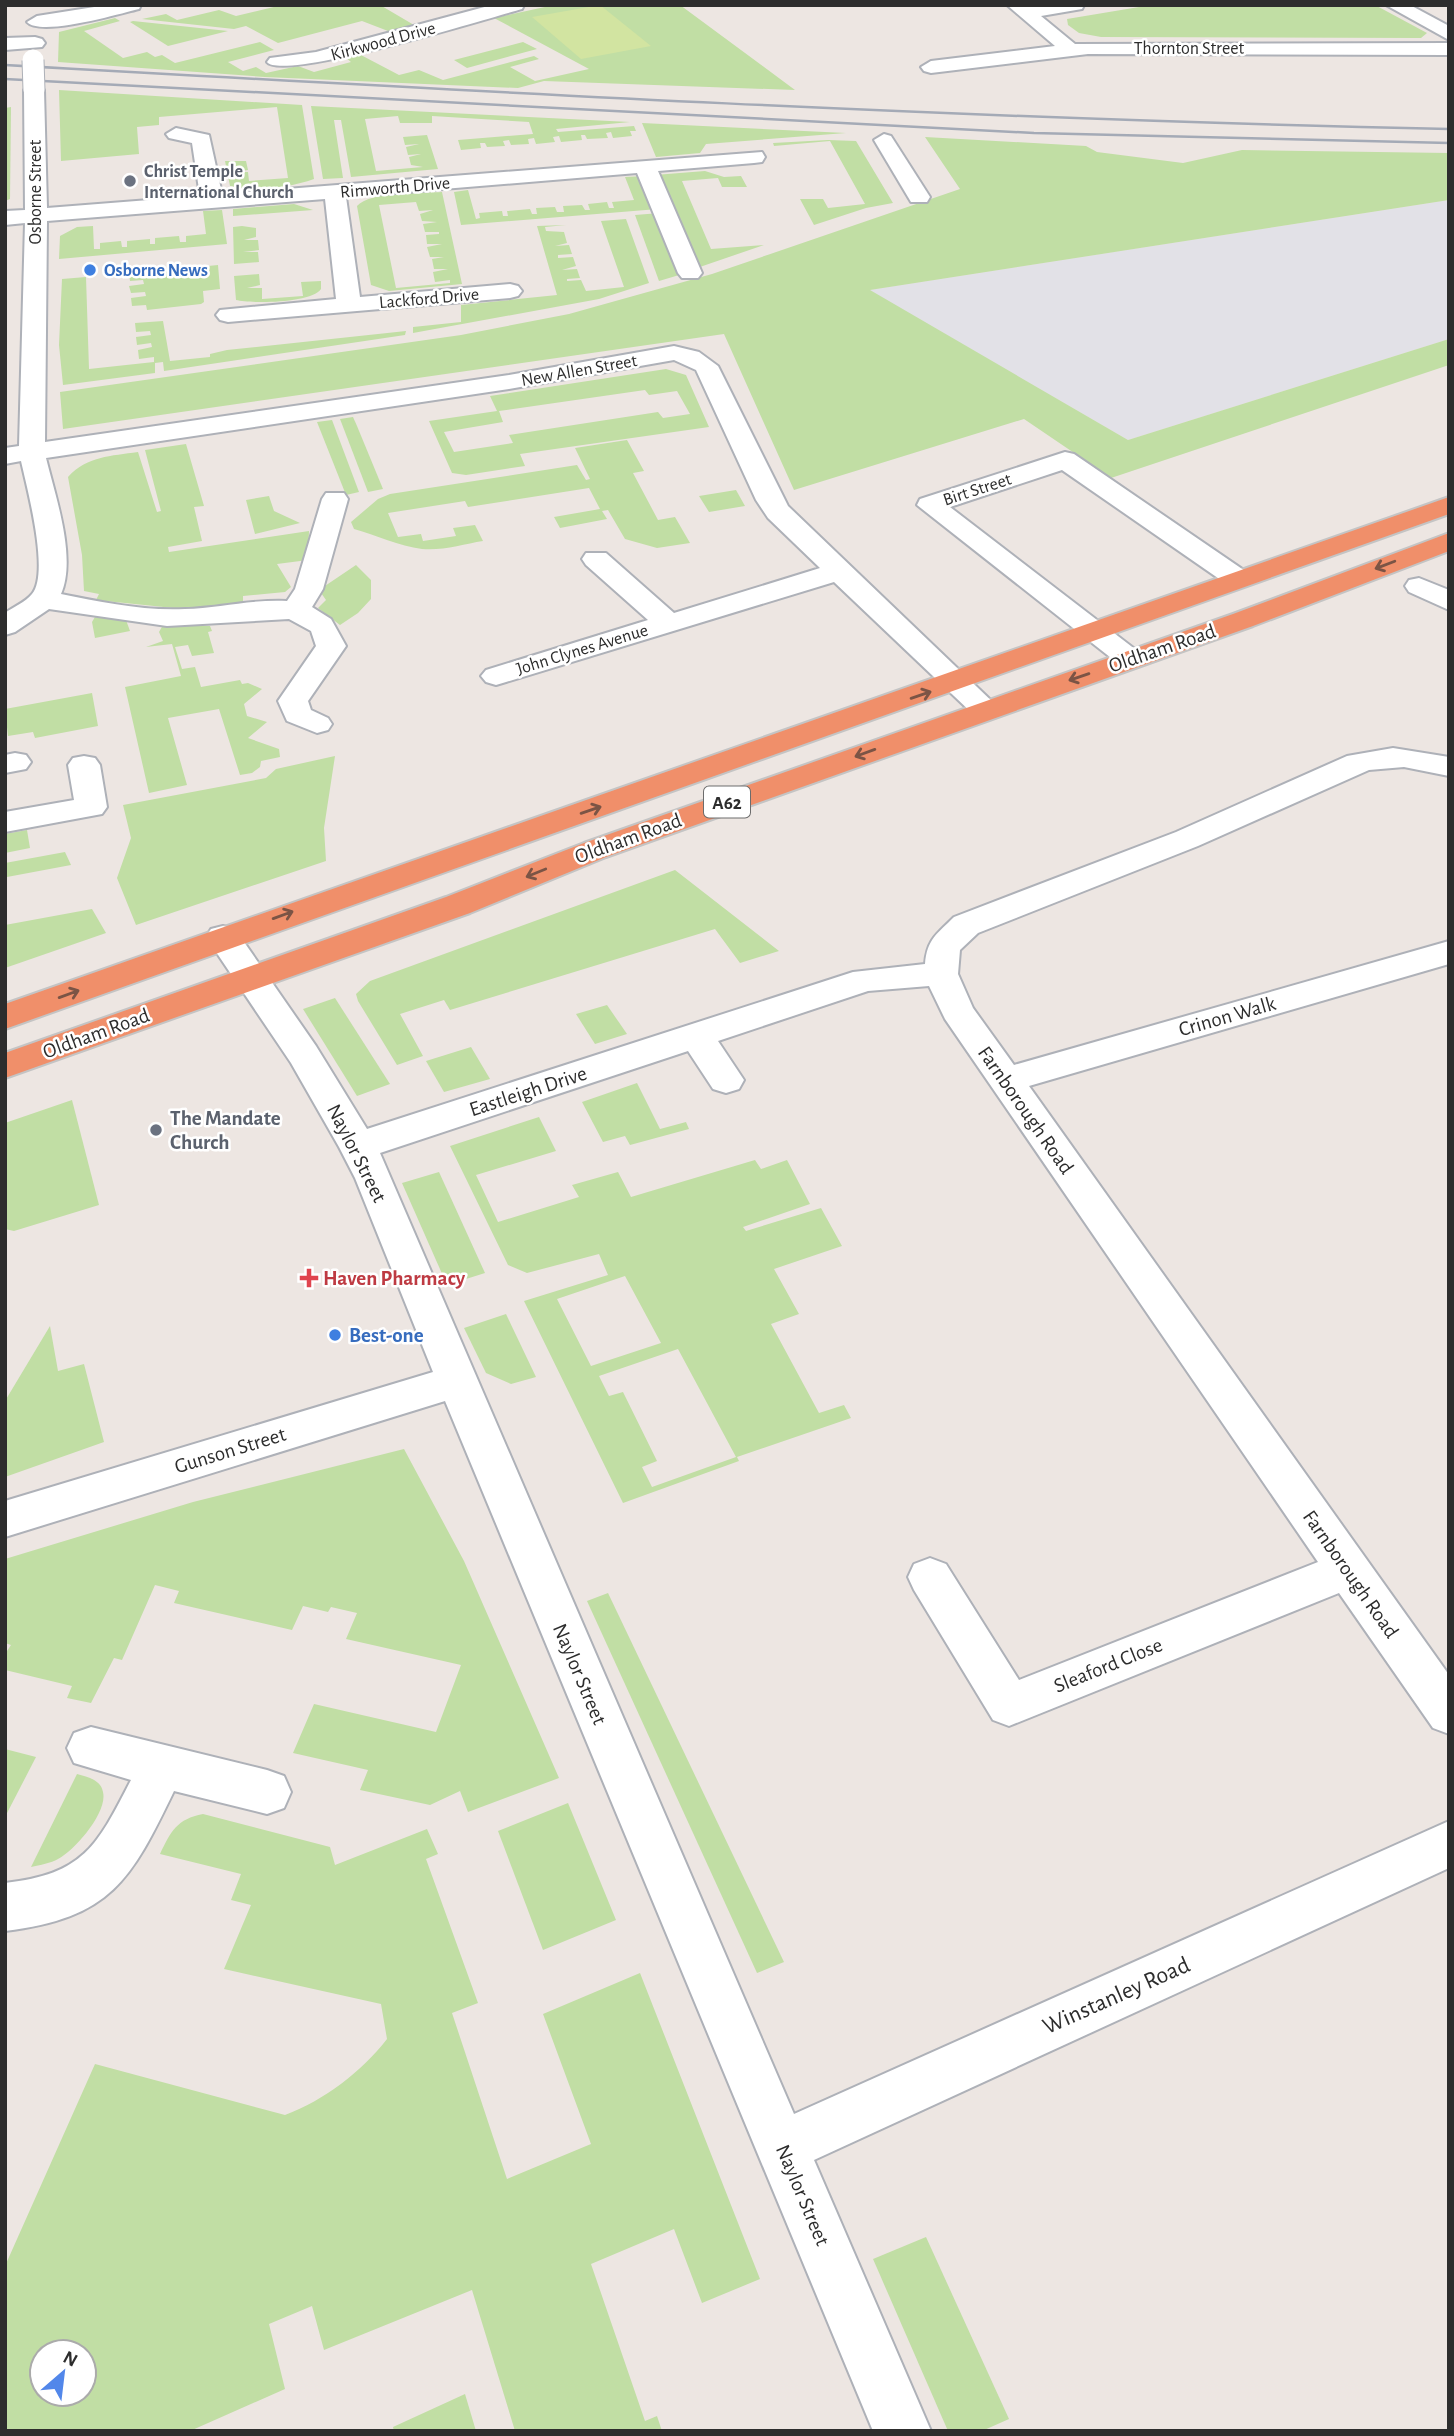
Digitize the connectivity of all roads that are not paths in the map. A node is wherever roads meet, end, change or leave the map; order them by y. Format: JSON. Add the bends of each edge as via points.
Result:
{"nodes":[{"id":1,"x":515,"y":5,"type":"edge"},
{"id":2,"x":1075,"y":5,"type":"edge"},
{"id":3,"x":1395,"y":5,"type":"edge"},
{"id":4,"x":482,"y":8,"type":"edge"},
{"id":5,"x":1021,"y":9,"type":"edge"},
{"id":6,"x":129,"y":10,"type":"edge"},
{"id":7,"x":37,"y":14,"type":"edge"},
{"id":8,"x":1449,"y":34,"type":"edge"},
{"id":9,"x":5,"y":44,"type":"edge"},
{"id":10,"x":1070,"y":49,"type":"junction"},
{"id":11,"x":1449,"y":49,"type":"edge"},
{"id":12,"x":34,"y":52,"type":"junction"},
{"id":13,"x":276,"y":62,"type":"dead end"},
{"id":14,"x":931,"y":66,"type":"dead end"},
{"id":15,"x":176,"y":134,"type":"dead end"},
{"id":16,"x":884,"y":140,"type":"dead end"},
{"id":17,"x":754,"y":157,"type":"dead end"},
{"id":18,"x":645,"y":167,"type":"junction"},
{"id":19,"x":335,"y":192,"type":"junction"},
{"id":20,"x":919,"y":197,"type":"dead end"},
{"id":21,"x":212,"y":202,"type":"junction"},
{"id":22,"x":36,"y":216,"type":"junction"},
{"id":23,"x":5,"y":218,"type":"edge"},
{"id":24,"x":690,"y":273,"type":"dead end"},
{"id":25,"x":510,"y":291,"type":"dead end"},
{"id":26,"x":349,"y":305,"type":"junction"},
{"id":27,"x":228,"y":315,"type":"dead end"},
{"id":28,"x":18,"y":454,"type":"edge"},
{"id":29,"x":335,"y":499,"type":"dead end"},
{"id":30,"x":1449,"y":505,"type":"edge"},
{"id":31,"x":1449,"y":541,"type":"edge"},
{"id":32,"x":596,"y":559,"type":"dead end"},
{"id":33,"x":838,"y":572,"type":"junction"},
{"id":34,"x":1238,"y":579,"type":"junction"},
{"id":35,"x":1419,"y":586,"type":"dead end"},
{"id":36,"x":44,"y":599,"type":"junction"},
{"id":37,"x":1447,"y":601,"type":"edge"},
{"id":38,"x":300,"y":604,"type":"dead end"},
{"id":39,"x":667,"y":622,"type":"junction"},
{"id":40,"x":5,"y":626,"type":"edge"},
{"id":41,"x":1095,"y":632,"type":"junction"},
{"id":42,"x":1130,"y":659,"type":"junction"},
{"id":43,"x":496,"y":676,"type":"dead end"},
{"id":44,"x":956,"y":683,"type":"junction"},
{"id":45,"x":985,"y":709,"type":"junction"},
{"id":46,"x":317,"y":724,"type":"dead end"},
{"id":47,"x":84,"y":765,"type":"dead end"},
{"id":48,"x":1449,"y":767,"type":"edge"},
{"id":49,"x":5,"y":822,"type":"edge"},
{"id":50,"x":223,"y":937,"type":"junction"},
{"id":51,"x":1449,"y":952,"type":"edge"},
{"id":52,"x":941,"y":974,"type":"junction"},
{"id":53,"x":252,"y":978,"type":"junction"},
{"id":54,"x":5,"y":1017,"type":"edge"},
{"id":55,"x":697,"y":1037,"type":"junction"},
{"id":56,"x":5,"y":1066,"type":"edge"},
{"id":57,"x":726,"y":1080,"type":"dead end"},
{"id":58,"x":1005,"y":1080,"type":"junction"},
{"id":59,"x":358,"y":1146,"type":"junction"},
{"id":60,"x":456,"y":1381,"type":"junction"},
{"id":61,"x":5,"y":1519,"type":"edge"},
{"id":62,"x":1347,"y":1570,"type":"junction"},
{"id":63,"x":930,"y":1577,"type":"dead end"},
{"id":64,"x":1449,"y":1713,"type":"edge"},
{"id":65,"x":91,"y":1748,"type":"dead end"},
{"id":66,"x":162,"y":1766,"type":"junction"},
{"id":67,"x":267,"y":1792,"type":"dead end"},
{"id":68,"x":1449,"y":1844,"type":"edge"},
{"id":69,"x":5,"y":1907,"type":"edge"},
{"id":70,"x":783,"y":2146,"type":"junction"},
{"id":71,"x":902,"y":2431,"type":"edge"}],
"edges":[{"from":1,"to":4,"type":"street","name":"Kirkwood Drive"},
{"from":2,"to":5,"type":"street"},
{"from":3,"to":8,"type":"street"},
{"from":4,"to":13,"type":"street","name":"Kirkwood Drive","via":[[317,58]]},
{"from":5,"to":10,"type":"street"},
{"from":6,"to":7,"type":"street"},
{"from":7,"to":12,"type":"street","name":"Osborne Street"},
{"from":9,"to":12,"type":"street"},
{"from":10,"to":11,"type":"street","name":"Thornton Street"},
{"from":10,"to":14,"type":"street","name":"Thornton Street"},
{"from":12,"to":22,"type":"street","name":"Osborne Street","bridge":true},
{"from":15,"to":21,"type":"street","via":[[202,139]]},
{"from":16,"to":20,"type":"street"},
{"from":17,"to":18,"type":"street","name":"Rimworth Drive"},
{"from":18,"to":19,"type":"street","name":"Rimworth Drive"},
{"from":18,"to":24,"type":"street"},
{"from":19,"to":21,"type":"street","name":"Rimworth Drive"},
{"from":19,"to":26,"type":"street","name":"Lackford Drive"},
{"from":21,"to":22,"type":"street","name":"Rimworth Drive"},
{"from":22,"to":23,"type":"street","name":"Rimworth Drive"},
{"from":22,"to":28,"type":"street","name":"Osborne Street"},
{"from":25,"to":26,"type":"street","name":"Lackford Drive"},
{"from":26,"to":27,"type":"street","name":"Lackford Drive"},
{"from":28,"to":33,"type":"street","name":"New Allen Street","via":[[496,384],[674,353],[706,366],[769,500]]},
{"from":28,"to":36,"type":"street","name":"Osborne Street","via":[[51,538],[52,582]]},
{"from":29,"to":38,"type":"street","via":[[309,589]]},
{"from":30,"to":34,"type":"highway","name":"Oldham Road","number":"A62"},
{"from":31,"to":42,"type":"highway","name":"Oldham Road","number":"A62","one_way":true},
{"from":32,"to":39,"type":"street","name":"John Clynes Avenue"},
{"from":33,"to":39,"type":"street","name":"John Clynes Avenue"},
{"from":33,"to":44,"type":"street","name":"New Allen Street"},
{"from":34,"to":41,"type":"highway","name":"Oldham Road","number":"A62"},
{"from":34,"to":41,"type":"street","name":"Birt Street","via":[[1065,460],[930,505]]},
{"from":35,"to":37,"type":"street"},
{"from":36,"to":40,"type":"street"},
{"from":36,"to":46,"type":"street","via":[[180,618],[270,608],[303,613],[321,624],[331,646],[293,701],[298,715]]},
{"from":39,"to":43,"type":"street","name":"John Clynes Avenue"},
{"from":41,"to":42,"type":"street","name":"Birt Street"},
{"from":41,"to":44,"type":"highway","name":"Oldham Road","number":"A62"},
{"from":42,"to":45,"type":"highway","name":"Oldham Road","number":"A62","one_way":true},
{"from":44,"to":45,"type":"street","name":"New Allen Street"},
{"from":50,"to":44,"type":"highway","name":"Oldham Road","number":"A62","one_way":true},
{"from":45,"to":53,"type":"highway","name":"Oldham Road","number":"A62","one_way":true},
{"from":47,"to":49,"type":"street","via":[[91,807]]},
{"from":48,"to":52,"type":"street","via":[[1414,758],[1358,763],[1199,834],[965,925],[943,947]]},
{"from":50,"to":53,"type":"street","name":"Naylor Street"},
{"from":54,"to":50,"type":"highway","name":"Oldham Road","number":"A62","one_way":true},
{"from":51,"to":58,"type":"street","name":"Crinon Walk"},
{"from":52,"to":55,"type":"street","name":"Eastleigh Drive","via":[[864,980]]},
{"from":52,"to":58,"type":"street","name":"Farnborough Road","via":[[957,1011]]},
{"from":53,"to":56,"type":"highway","name":"Oldham Road","number":"A62"},
{"from":53,"to":59,"type":"street","name":"Naylor Street"},
{"from":55,"to":57,"type":"street"},
{"from":55,"to":59,"type":"street","name":"Eastleigh Drive"},
{"from":58,"to":62,"type":"street","name":"Farnborough Road"},
{"from":59,"to":60,"type":"street","name":"Naylor Street"},
{"from":60,"to":61,"type":"street","name":"Gunson Street"},
{"from":60,"to":70,"type":"street","name":"Naylor Street"},
{"from":62,"to":63,"type":"street","name":"Sleaford Close","via":[[1009,1705]]},
{"from":62,"to":64,"type":"street","name":"Farnborough Road"},
{"from":65,"to":66,"type":"street"},
{"from":66,"to":67,"type":"street"},
{"from":66,"to":69,"type":"street","via":[[119,1852],[99,1875],[50,1903]]},
{"from":68,"to":70,"type":"street","name":"Winstanley Road"},
{"from":70,"to":71,"type":"street","name":"Naylor Street"}]}
